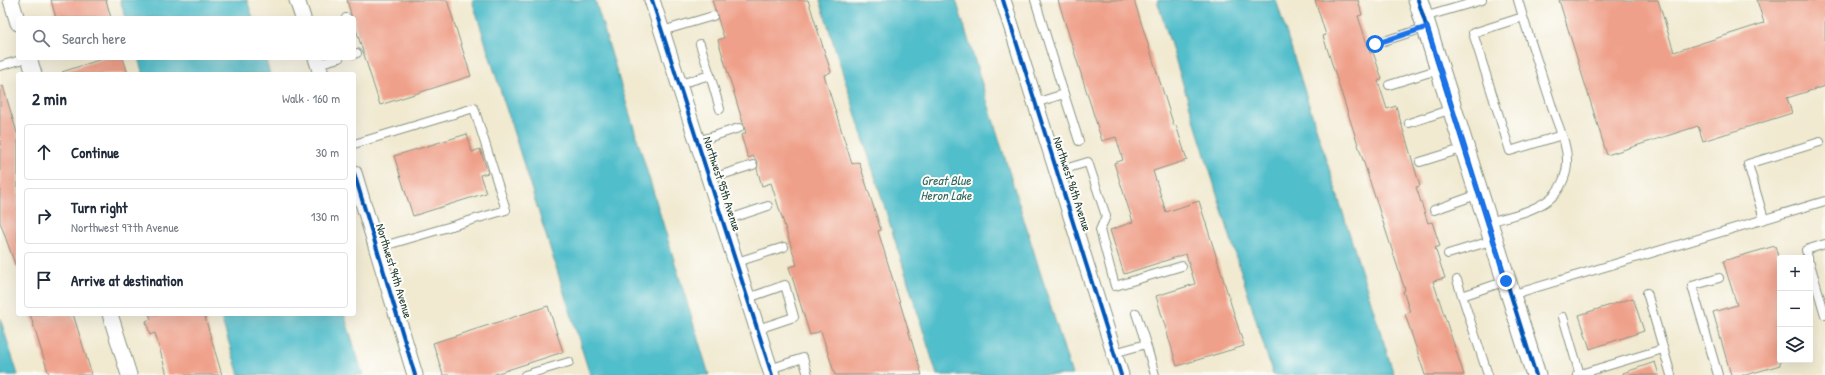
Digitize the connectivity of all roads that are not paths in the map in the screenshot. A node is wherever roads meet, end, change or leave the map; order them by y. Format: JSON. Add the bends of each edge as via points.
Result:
{"nodes":[{"id":1,"x":11,"y":0,"type":"edge"},
{"id":2,"x":297,"y":0,"type":"edge"},
{"id":3,"x":652,"y":0,"type":"edge"},
{"id":4,"x":1003,"y":0,"type":"edge"},
{"id":5,"x":1035,"y":0,"type":"edge"},
{"id":6,"x":1482,"y":0,"type":"edge"},
{"id":7,"x":1518,"y":0,"type":"edge"},
{"id":8,"x":1423,"y":15,"type":"edge"},
{"id":9,"x":16,"y":16,"type":"edge"},
{"id":10,"x":302,"y":16,"type":"edge"},
{"id":11,"x":712,"y":16,"type":"dead end"},
{"id":12,"x":1523,"y":16,"type":"junction"},
{"id":13,"x":662,"y":31,"type":"junction"},
{"id":14,"x":700,"y":44,"type":"dead end"},
{"id":15,"x":1375,"y":44,"type":"dead end"},
{"id":16,"x":21,"y":60,"type":"edge"},
{"id":17,"x":29,"y":60,"type":"edge"},
{"id":18,"x":333,"y":60,"type":"edge"},
{"id":19,"x":318,"y":65,"type":"edge"},
{"id":20,"x":0,"y":66,"type":"edge"},
{"id":21,"x":1440,"y":69,"type":"junction"},
{"id":22,"x":33,"y":72,"type":"edge"},
{"id":23,"x":710,"y":75,"type":"junction"},
{"id":24,"x":680,"y":84,"type":"junction"},
{"id":25,"x":1389,"y":85,"type":"dead end"},
{"id":26,"x":1064,"y":94,"type":"junction"},
{"id":27,"x":1035,"y":102,"type":"junction"},
{"id":28,"x":1452,"y":109,"type":"junction"},
{"id":29,"x":720,"y":110,"type":"dead end"},
{"id":30,"x":1409,"y":123,"type":"dead end"},
{"id":31,"x":739,"y":128,"type":"dead end"},
{"id":32,"x":1562,"y":135,"type":"junction"},
{"id":33,"x":698,"y":141,"type":"junction"},
{"id":34,"x":1078,"y":141,"type":"dead end"},
{"id":35,"x":1820,"y":142,"type":"dead end"},
{"id":36,"x":356,"y":143,"type":"edge"},
{"id":37,"x":1465,"y":148,"type":"junction"},
{"id":38,"x":1420,"y":162,"type":"dead end"},
{"id":39,"x":753,"y":165,"type":"dead end"},
{"id":40,"x":1058,"y":171,"type":"junction"},
{"id":41,"x":710,"y":178,"type":"junction"},
{"id":42,"x":356,"y":180,"type":"edge"},
{"id":43,"x":1479,"y":194,"type":"junction"},
{"id":44,"x":1825,"y":201,"type":"edge"},
{"id":45,"x":768,"y":206,"type":"dead end"},
{"id":46,"x":1434,"y":210,"type":"dead end"},
{"id":47,"x":1764,"y":219,"type":"junction"},
{"id":48,"x":723,"y":221,"type":"junction"},
{"id":49,"x":1488,"y":222,"type":"junction"},
{"id":50,"x":1494,"y":240,"type":"junction"},
{"id":51,"x":1825,"y":244,"type":"edge"},
{"id":52,"x":377,"y":248,"type":"junction"},
{"id":53,"x":784,"y":248,"type":"dead end"},
{"id":54,"x":1448,"y":254,"type":"dead end"},
{"id":55,"x":1807,"y":255,"type":"edge"},
{"id":56,"x":737,"y":262,"type":"junction"},
{"id":57,"x":1182,"y":266,"type":"dead end"},
{"id":58,"x":1813,"y":274,"type":"edge"},
{"id":59,"x":1719,"y":278,"type":"dead end"},
{"id":60,"x":1457,"y":280,"type":"dead end"},
{"id":61,"x":1509,"y":288,"type":"junction"},
{"id":62,"x":1647,"y":293,"type":"dead end"},
{"id":63,"x":1462,"y":296,"type":"junction"},
{"id":64,"x":748,"y":298,"type":"junction"},
{"id":65,"x":1136,"y":313,"type":"dead end"},
{"id":66,"x":1825,"y":315,"type":"edge"},
{"id":67,"x":111,"y":316,"type":"edge"},
{"id":68,"x":1563,"y":317,"type":"dead end"},
{"id":69,"x":758,"y":329,"type":"junction"},
{"id":70,"x":1146,"y":344,"type":"junction"},
{"id":71,"x":1663,"y":349,"type":"junction"},
{"id":72,"x":1114,"y":352,"type":"junction"},
{"id":73,"x":569,"y":362,"type":"dead end"},
{"id":74,"x":771,"y":372,"type":"edge"},
{"id":75,"x":129,"y":375,"type":"edge"},
{"id":76,"x":415,"y":375,"type":"edge"},
{"id":77,"x":525,"y":375,"type":"edge"},
{"id":78,"x":808,"y":375,"type":"edge"},
{"id":79,"x":1121,"y":375,"type":"edge"},
{"id":80,"x":1155,"y":375,"type":"edge"},
{"id":81,"x":1488,"y":375,"type":"edge"},
{"id":82,"x":1536,"y":375,"type":"edge"},
{"id":83,"x":1579,"y":375,"type":"edge"},
{"id":84,"x":1671,"y":375,"type":"edge"},
{"id":85,"x":1718,"y":375,"type":"edge"}],
"edges":[{"from":1,"to":9,"type":"street"},
{"from":2,"to":10,"type":"street"},
{"from":3,"to":13,"type":"street","name":"Northwest 95th Avenue"},
{"from":4,"to":27,"type":"street","name":"Northwest 96th Avenue"},
{"from":5,"to":26,"type":"lane"},
{"from":6,"to":8,"type":"lane"},
{"from":7,"to":12,"type":"lane"},
{"from":8,"to":15,"type":"lane"},
{"from":8,"to":21,"type":"street"},
{"from":11,"to":13,"type":"lane"},
{"from":12,"to":32,"type":"lane"},
{"from":12,"to":32,"type":"lane","via":[[1473,32],[1510,151]]},
{"from":13,"to":24,"type":"street","name":"Northwest 95th Avenue"},
{"from":14,"to":23,"type":"lane"},
{"from":16,"to":20,"type":"lane"},
{"from":17,"to":22,"type":"street"},
{"from":18,"to":19,"type":"lane"},
{"from":21,"to":25,"type":"lane"},
{"from":21,"to":28,"type":"street"},
{"from":23,"to":24,"type":"lane"},
{"from":23,"to":29,"type":"lane"},
{"from":24,"to":33,"type":"street","name":"Northwest 95th Avenue"},
{"from":26,"to":27,"type":"lane"},
{"from":26,"to":34,"type":"lane"},
{"from":27,"to":40,"type":"street","name":"Northwest 96th Avenue"},
{"from":28,"to":30,"type":"lane"},
{"from":28,"to":37,"type":"street"},
{"from":31,"to":33,"type":"lane"},
{"from":32,"to":49,"type":"lane","via":[[1567,163],[1564,179],[1555,193],[1543,204]]},
{"from":33,"to":41,"type":"street","name":"Northwest 95th Avenue"},
{"from":35,"to":47,"type":"lane","via":[[1748,164]]},
{"from":36,"to":52,"type":"lane","via":[[474,108],[506,210]]},
{"from":37,"to":38,"type":"lane"},
{"from":37,"to":43,"type":"street"},
{"from":39,"to":41,"type":"lane"},
{"from":40,"to":57,"type":"lane","via":[[1088,162],[1106,216],[1100,230],[1115,286]]},
{"from":40,"to":72,"type":"street","name":"Northwest 96th Avenue"},
{"from":41,"to":48,"type":"street","name":"Northwest 95th Avenue"},
{"from":42,"to":52,"type":"street","name":"Northwest 94th Avenue"},
{"from":43,"to":46,"type":"lane"},
{"from":43,"to":49,"type":"street"},
{"from":44,"to":47,"type":"lane"},
{"from":45,"to":48,"type":"lane"},
{"from":47,"to":61,"type":"lane"},
{"from":48,"to":56,"type":"street","name":"Northwest 95th Avenue"},
{"from":49,"to":50,"type":"street"},
{"from":50,"to":54,"type":"lane"},
{"from":50,"to":61,"type":"street"},
{"from":51,"to":55,"type":"lane","via":[[1806,250]]},
{"from":52,"to":76,"type":"street","name":"Northwest 94th Avenue"},
{"from":53,"to":56,"type":"lane"},
{"from":56,"to":64,"type":"street","name":"Northwest 95th Avenue"},
{"from":58,"to":66,"type":"lane"},
{"from":59,"to":85,"type":"lane","via":[[1692,286]]},
{"from":60,"to":63,"type":"lane"},
{"from":61,"to":63,"type":"lane"},
{"from":61,"to":82,"type":"street"},
{"from":62,"to":71,"type":"lane"},
{"from":63,"to":81,"type":"lane"},
{"from":64,"to":69,"type":"street","name":"Northwest 95th Avenue"},
{"from":64,"to":69,"type":"lane","via":[[785,285],[794,317]]},
{"from":65,"to":70,"type":"lane"},
{"from":67,"to":75,"type":"street"},
{"from":68,"to":83,"type":"lane"},
{"from":69,"to":74,"type":"street","name":"Northwest 95th Avenue"},
{"from":70,"to":72,"type":"lane"},
{"from":70,"to":80,"type":"lane"},
{"from":71,"to":83,"type":"lane"},
{"from":71,"to":84,"type":"lane"},
{"from":72,"to":79,"type":"street","name":"Northwest 96th Avenue"},
{"from":73,"to":77,"type":"lane"},
{"from":74,"to":78,"type":"lane","via":[[803,358]]}]}
